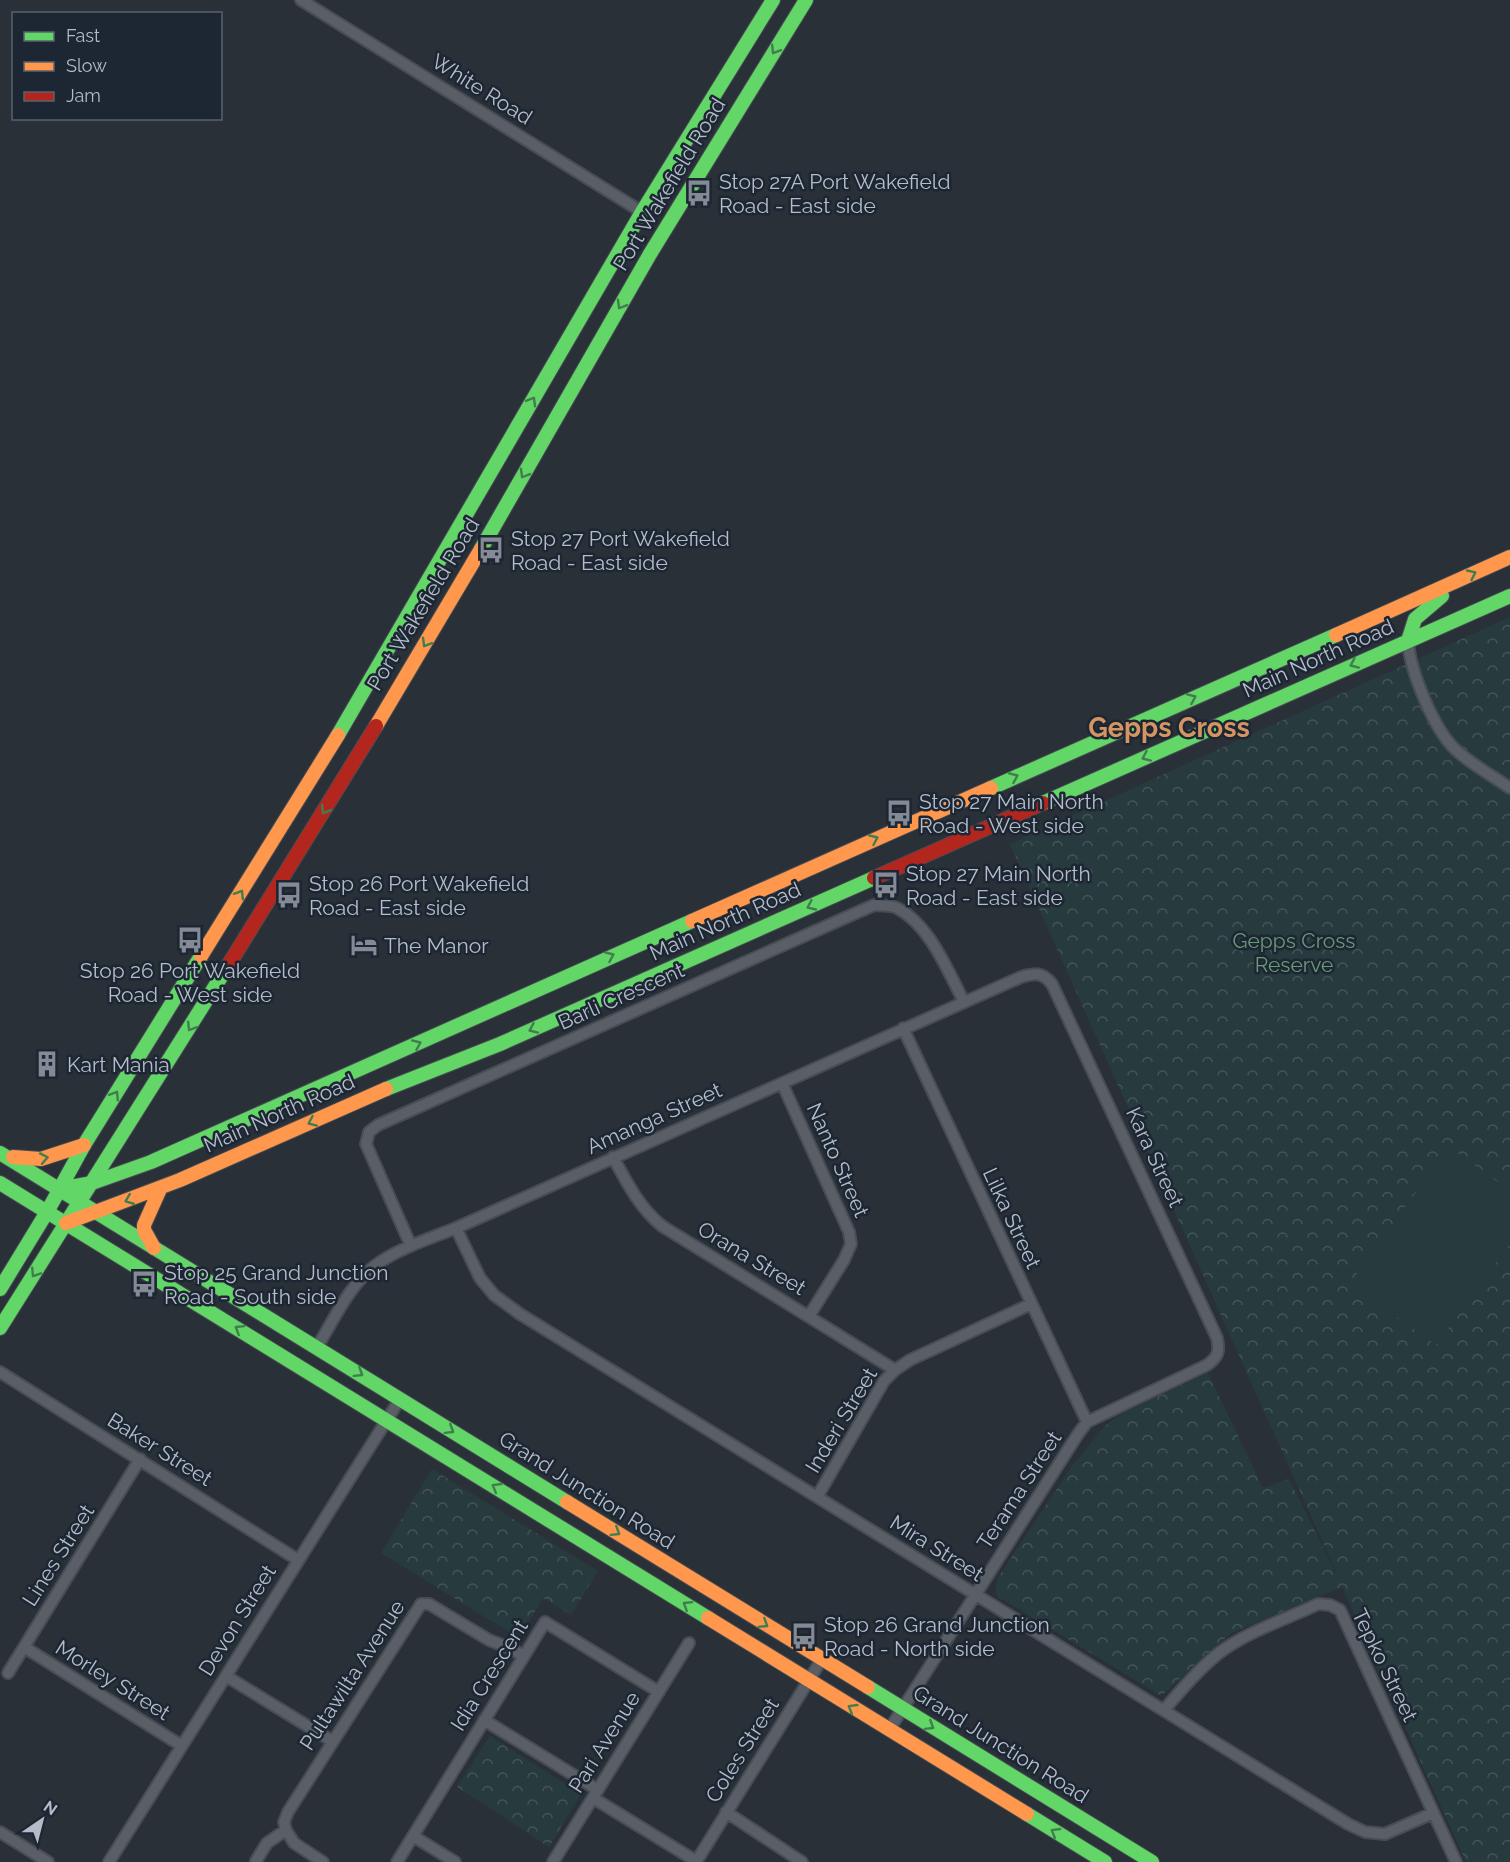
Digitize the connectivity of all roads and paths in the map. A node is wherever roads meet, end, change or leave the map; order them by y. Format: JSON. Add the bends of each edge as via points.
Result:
{"nodes":[{"id":1,"x":301,"y":0,"type":"edge"},
{"id":2,"x":773,"y":0,"type":"edge"},
{"id":3,"x":806,"y":0,"type":"edge"},
{"id":4,"x":691,"y":186,"type":"junction"},
{"id":5,"x":642,"y":212,"type":"junction"},
{"id":6,"x":650,"y":254,"type":"junction"},
{"id":7,"x":1510,"y":557,"type":"edge"},
{"id":8,"x":1452,"y":584,"type":"junction"},
{"id":9,"x":442,"y":587,"type":"junction"},
{"id":10,"x":1510,"y":596,"type":"edge"},
{"id":11,"x":1356,"y":625,"type":"junction"},
{"id":12,"x":1408,"y":641,"type":"junction"},
{"id":13,"x":1510,"y":788,"type":"edge"},
{"id":14,"x":218,"y":930,"type":"junction"},
{"id":15,"x":242,"y":946,"type":"junction"},
{"id":16,"x":1044,"y":975,"type":"joint"},
{"id":17,"x":964,"y":1002,"type":"junction"},
{"id":18,"x":903,"y":1029,"type":"junction"},
{"id":19,"x":782,"y":1083,"type":"junction"},
{"id":20,"x":360,"y":1085,"type":"junction"},
{"id":21,"x":125,"y":1131,"type":"junction"},
{"id":22,"x":84,"y":1144,"type":"junction"},
{"id":23,"x":2,"y":1154,"type":"edge"},
{"id":24,"x":613,"y":1157,"type":"junction"},
{"id":25,"x":151,"y":1162,"type":"junction"},
{"id":26,"x":0,"y":1183,"type":"edge"},
{"id":27,"x":92,"y":1183,"type":"junction"},
{"id":28,"x":160,"y":1187,"type":"junction"},
{"id":29,"x":59,"y":1189,"type":"junction"},
{"id":30,"x":80,"y":1202,"type":"junction"},
{"id":31,"x":47,"y":1212,"type":"junction"},
{"id":32,"x":98,"y":1213,"type":"junction"},
{"id":33,"x":66,"y":1223,"type":"junction"},
{"id":34,"x":456,"y":1228,"type":"junction"},
{"id":35,"x":411,"y":1246,"type":"junction"},
{"id":36,"x":154,"y":1248,"type":"junction"},
{"id":37,"x":0,"y":1289,"type":"edge"},
{"id":38,"x":1031,"y":1304,"type":"junction"},
{"id":39,"x":809,"y":1316,"type":"junction"},
{"id":40,"x":0,"y":1328,"type":"edge"},
{"id":41,"x":317,"y":1347,"type":"junction"},
{"id":42,"x":289,"y":1360,"type":"junction"},
{"id":43,"x":1215,"y":1360,"type":"joint"},
{"id":44,"x":895,"y":1370,"type":"junction"},
{"id":45,"x":0,"y":1372,"type":"edge"},
{"id":46,"x":320,"y":1380,"type":"junction"},
{"id":47,"x":400,"y":1400,"type":"junction"},
{"id":48,"x":386,"y":1421,"type":"junction"},
{"id":49,"x":1087,"y":1422,"type":"junction"},
{"id":50,"x":140,"y":1459,"type":"junction"},
{"id":51,"x":818,"y":1497,"type":"junction"},
{"id":52,"x":298,"y":1560,"type":"junction"},
{"id":53,"x":975,"y":1594,"type":"junction"},
{"id":54,"x":689,"y":1643,"type":"dead end"},
{"id":55,"x":24,"y":1647,"type":"junction"},
{"id":56,"x":523,"y":1656,"type":"junction"},
{"id":57,"x":822,"y":1659,"type":"junction"},
{"id":58,"x":8,"y":1672,"type":"dead end"},
{"id":59,"x":226,"y":1676,"type":"junction"},
{"id":60,"x":809,"y":1681,"type":"junction"},
{"id":61,"x":659,"y":1692,"type":"junction"},
{"id":62,"x":902,"y":1708,"type":"junction"},
{"id":63,"x":1164,"y":1710,"type":"junction"},
{"id":64,"x":484,"y":1720,"type":"junction"},
{"id":65,"x":889,"y":1730,"type":"junction"},
{"id":66,"x":332,"y":1741,"type":"junction"},
{"id":67,"x":182,"y":1746,"type":"junction"},
{"id":68,"x":595,"y":1794,"type":"junction"},
{"id":69,"x":726,"y":1812,"type":"junction"},
{"id":70,"x":1433,"y":1813,"type":"junction"},
{"id":71,"x":285,"y":1830,"type":"junction"},
{"id":72,"x":0,"y":1832,"type":"edge"},
{"id":73,"x":413,"y":1836,"type":"junction"},
{"id":74,"x":256,"y":1861,"type":"edge"},
{"id":75,"x":48,"y":1862,"type":"edge"},
{"id":76,"x":108,"y":1862,"type":"edge"},
{"id":77,"x":323,"y":1862,"type":"edge"},
{"id":78,"x":396,"y":1862,"type":"edge"},
{"id":79,"x":455,"y":1862,"type":"edge"},
{"id":80,"x":553,"y":1862,"type":"edge"},
{"id":81,"x":696,"y":1862,"type":"edge"},
{"id":82,"x":802,"y":1862,"type":"edge"},
{"id":83,"x":1105,"y":1862,"type":"edge"},
{"id":84,"x":1152,"y":1862,"type":"edge"},
{"id":85,"x":1456,"y":1862,"type":"edge"}],
"edges":[{"from":1,"to":5,"type":"street","name":"White Road"},
{"from":2,"to":5,"type":"highway","name":"Port Wakefield Road"},
{"from":3,"to":4,"type":"highway","name":"Port Wakefield Road","one_way":true},
{"from":4,"to":5,"type":"highway","via":[[664,210]]},
{"from":4,"to":6,"type":"highway","name":"Port Wakefield Road"},
{"from":5,"to":6,"type":"highway"},
{"from":9,"to":5,"type":"highway","name":"Port Wakefield Road","one_way":true},
{"from":6,"to":9,"type":"highway","name":"Port Wakefield Road","one_way":true},
{"from":8,"to":7,"type":"highway","name":"Main North Road","one_way":true},
{"from":8,"to":11,"type":"highway","name":"Main North Road"},
{"from":8,"to":12,"type":"highway","via":[[1413,619]]},
{"from":14,"to":9,"type":"highway","name":"Port Wakefield Road","one_way":true,"via":[[347,720]]},
{"from":9,"to":15,"type":"highway","name":"Port Wakefield Road","one_way":true},
{"from":10,"to":12,"type":"highway","name":"Main North Road"},
{"from":11,"to":12,"type":"highway","via":[[1390,629]]},
{"from":20,"to":11,"type":"highway","name":"Main North Road","one_way":true,"via":[[657,936]]},
{"from":12,"to":13,"type":"street","via":[[1422,692],[1443,735],[1456,751]]},
{"from":12,"to":20,"type":"highway","name":"Main North Road","one_way":true,"via":[[441,1069]]},
{"from":14,"to":15,"type":"highway"},
{"from":22,"to":14,"type":"highway","name":"Port Wakefield Road","one_way":true},
{"from":15,"to":21,"type":"highway","name":"Port Wakefield Road","one_way":true},
{"from":16,"to":17,"type":"street","name":"Amanga Street","via":[[1021,977]]},
{"from":16,"to":43,"type":"street","name":"Kara Street","via":[[1052,984],[1217,1338],[1220,1350]]},
{"from":17,"to":18,"type":"street","name":"Amanga Street"},
{"from":17,"to":35,"type":"street","name":"Barli Crescent","via":[[915,920],[895,907],[874,905],[378,1125],[369,1132],[366,1144]]},
{"from":18,"to":19,"type":"street","name":"Amanga Street"},
{"from":18,"to":38,"type":"street","name":"Lilka Street"},
{"from":19,"to":24,"type":"street","name":"Amanga Street"},
{"from":19,"to":39,"type":"street","name":"Nanto Street","via":[[851,1244]]},
{"from":20,"to":25,"type":"highway","name":"Main North Road"},
{"from":20,"to":28,"type":"highway","name":"Main North Road","one_way":true},
{"from":21,"to":25,"type":"highway","via":[[132,1149]]},
{"from":21,"to":27,"type":"highway","name":"Port Wakefield Road"},
{"from":23,"to":22,"type":"highway","one_way":true,"via":[[41,1160]]},
{"from":22,"to":29,"type":"highway","name":"Port Wakefield Road"},
{"from":23,"to":29,"type":"highway","name":"Grand Junction Road"},
{"from":24,"to":34,"type":"street","name":"Amanga Street"},
{"from":24,"to":39,"type":"street","name":"Orana Street","via":[[633,1196],[648,1215]]},
{"from":25,"to":27,"type":"highway","name":"Main North Road"},
{"from":26,"to":31,"type":"highway"},
{"from":27,"to":29,"type":"highway","name":"Main North Road"},
{"from":27,"to":30,"type":"highway","name":"Port Wakefield Road"},
{"from":28,"to":32,"type":"highway","name":"Main North Road","one_way":true},
{"from":28,"to":36,"type":"highway","via":[[144,1225]]},
{"from":29,"to":30,"type":"highway","name":"Grand Junction Road"},
{"from":29,"to":31,"type":"highway","name":"Port Wakefield Road"},
{"from":30,"to":32,"type":"highway","name":"Grand Junction Road"},
{"from":30,"to":33,"type":"highway","name":"Port Wakefield Road"},
{"from":31,"to":33,"type":"highway"},
{"from":31,"to":37,"type":"highway"},
{"from":32,"to":33,"type":"highway","name":"Main North Road"},
{"from":32,"to":36,"type":"highway","name":"Grand Junction Road"},
{"from":33,"to":40,"type":"highway","one_way":true},
{"from":42,"to":33,"type":"highway","one_way":true},
{"from":34,"to":35,"type":"street","name":"Amanga Street"},
{"from":34,"to":51,"type":"street","name":"Mira Street","via":[[480,1278],[494,1295]]},
{"from":35,"to":41,"type":"street","name":"Amanga Street","via":[[380,1262],[360,1279]]},
{"from":36,"to":41,"type":"highway","name":"Grand Junction Road"},
{"from":38,"to":44,"type":"street","name":"Inderi Street"},
{"from":38,"to":49,"type":"street","name":"Lilka Street"},
{"from":39,"to":44,"type":"street","name":"Orana Street"},
{"from":41,"to":42,"type":"highway"},
{"from":41,"to":46,"type":"highway"},
{"from":41,"to":47,"type":"highway","name":"Grand Junction Road","one_way":true},
{"from":42,"to":46,"type":"highway"},
{"from":43,"to":49,"type":"street","name":"Terama Street"},
{"from":44,"to":51,"type":"street","name":"Inderi Street","via":[[884,1381]]},
{"from":45,"to":50,"type":"street","name":"Baker Street"},
{"from":46,"to":48,"type":"highway"},
{"from":47,"to":48,"type":"street","name":"Devon Street"},
{"from":47,"to":57,"type":"highway","name":"Grand Junction Road","one_way":true},
{"from":48,"to":52,"type":"street","name":"Devon Street"},
{"from":60,"to":48,"type":"highway","one_way":true},
{"from":49,"to":53,"type":"street","name":"Terama Street"},
{"from":50,"to":52,"type":"street","name":"Baker Street"},
{"from":50,"to":55,"type":"street","name":"Lines Street"},
{"from":51,"to":53,"type":"street","name":"Mira Street"},
{"from":52,"to":59,"type":"street","name":"Devon Street"},
{"from":53,"to":62,"type":"street","name":"Terama Street"},
{"from":53,"to":63,"type":"street","name":"Mira Street"},
{"from":54,"to":61,"type":"street","name":"Pari Avenue"},
{"from":55,"to":58,"type":"street","name":"Lines Street"},
{"from":55,"to":67,"type":"street","name":"Morley Street"},
{"from":56,"to":61,"type":"street","name":"Idia Crescent","via":[[545,1622]]},
{"from":56,"to":64,"type":"street","name":"Idia Crescent"},
{"from":56,"to":66,"type":"street","name":"Pultawilta Avenue","via":[[429,1604],[421,1604]]},
{"from":57,"to":60,"type":"street","name":"Coles Street"},
{"from":57,"to":62,"type":"highway","name":"Grand Junction Road"},
{"from":59,"to":66,"type":"street"},
{"from":59,"to":67,"type":"street","name":"Devon Street"},
{"from":65,"to":60,"type":"highway","one_way":true},
{"from":60,"to":69,"type":"street","name":"Coles Street"},
{"from":61,"to":68,"type":"street","name":"Pari Avenue"},
{"from":62,"to":65,"type":"street","name":"Terama Street"},
{"from":62,"to":84,"type":"highway","name":"Grand Junction Road","one_way":true},
{"from":63,"to":70,"type":"street","name":"Mira Street","via":[[1365,1832],[1385,1833]]},
{"from":63,"to":70,"type":"street","name":"Tepko Street","via":[[1196,1674],[1237,1641],[1318,1604],[1330,1605],[1340,1610]]},
{"from":64,"to":68,"type":"street"},
{"from":64,"to":73,"type":"street","name":"Idia Crescent"},
{"from":83,"to":65,"type":"highway","one_way":true},
{"from":66,"to":71,"type":"street","name":"Pultawilta Avenue","via":[[285,1818]]},
{"from":67,"to":76,"type":"street","name":"Devon Street"},
{"from":68,"to":80,"type":"street","name":"Pari Avenue"},
{"from":68,"to":81,"type":"street"},
{"from":69,"to":81,"type":"street","name":"Coles Street"},
{"from":69,"to":82,"type":"street"},
{"from":70,"to":85,"type":"street","name":"Tepko Street"},
{"from":71,"to":74,"type":"street","name":"Pultawilta Avenue","via":[[267,1844]]},
{"from":71,"to":77,"type":"street","via":[[294,1843]]},
{"from":72,"to":75,"type":"street"},
{"from":73,"to":78,"type":"street","name":"Idia Crescent"},
{"from":73,"to":79,"type":"street"}]}
